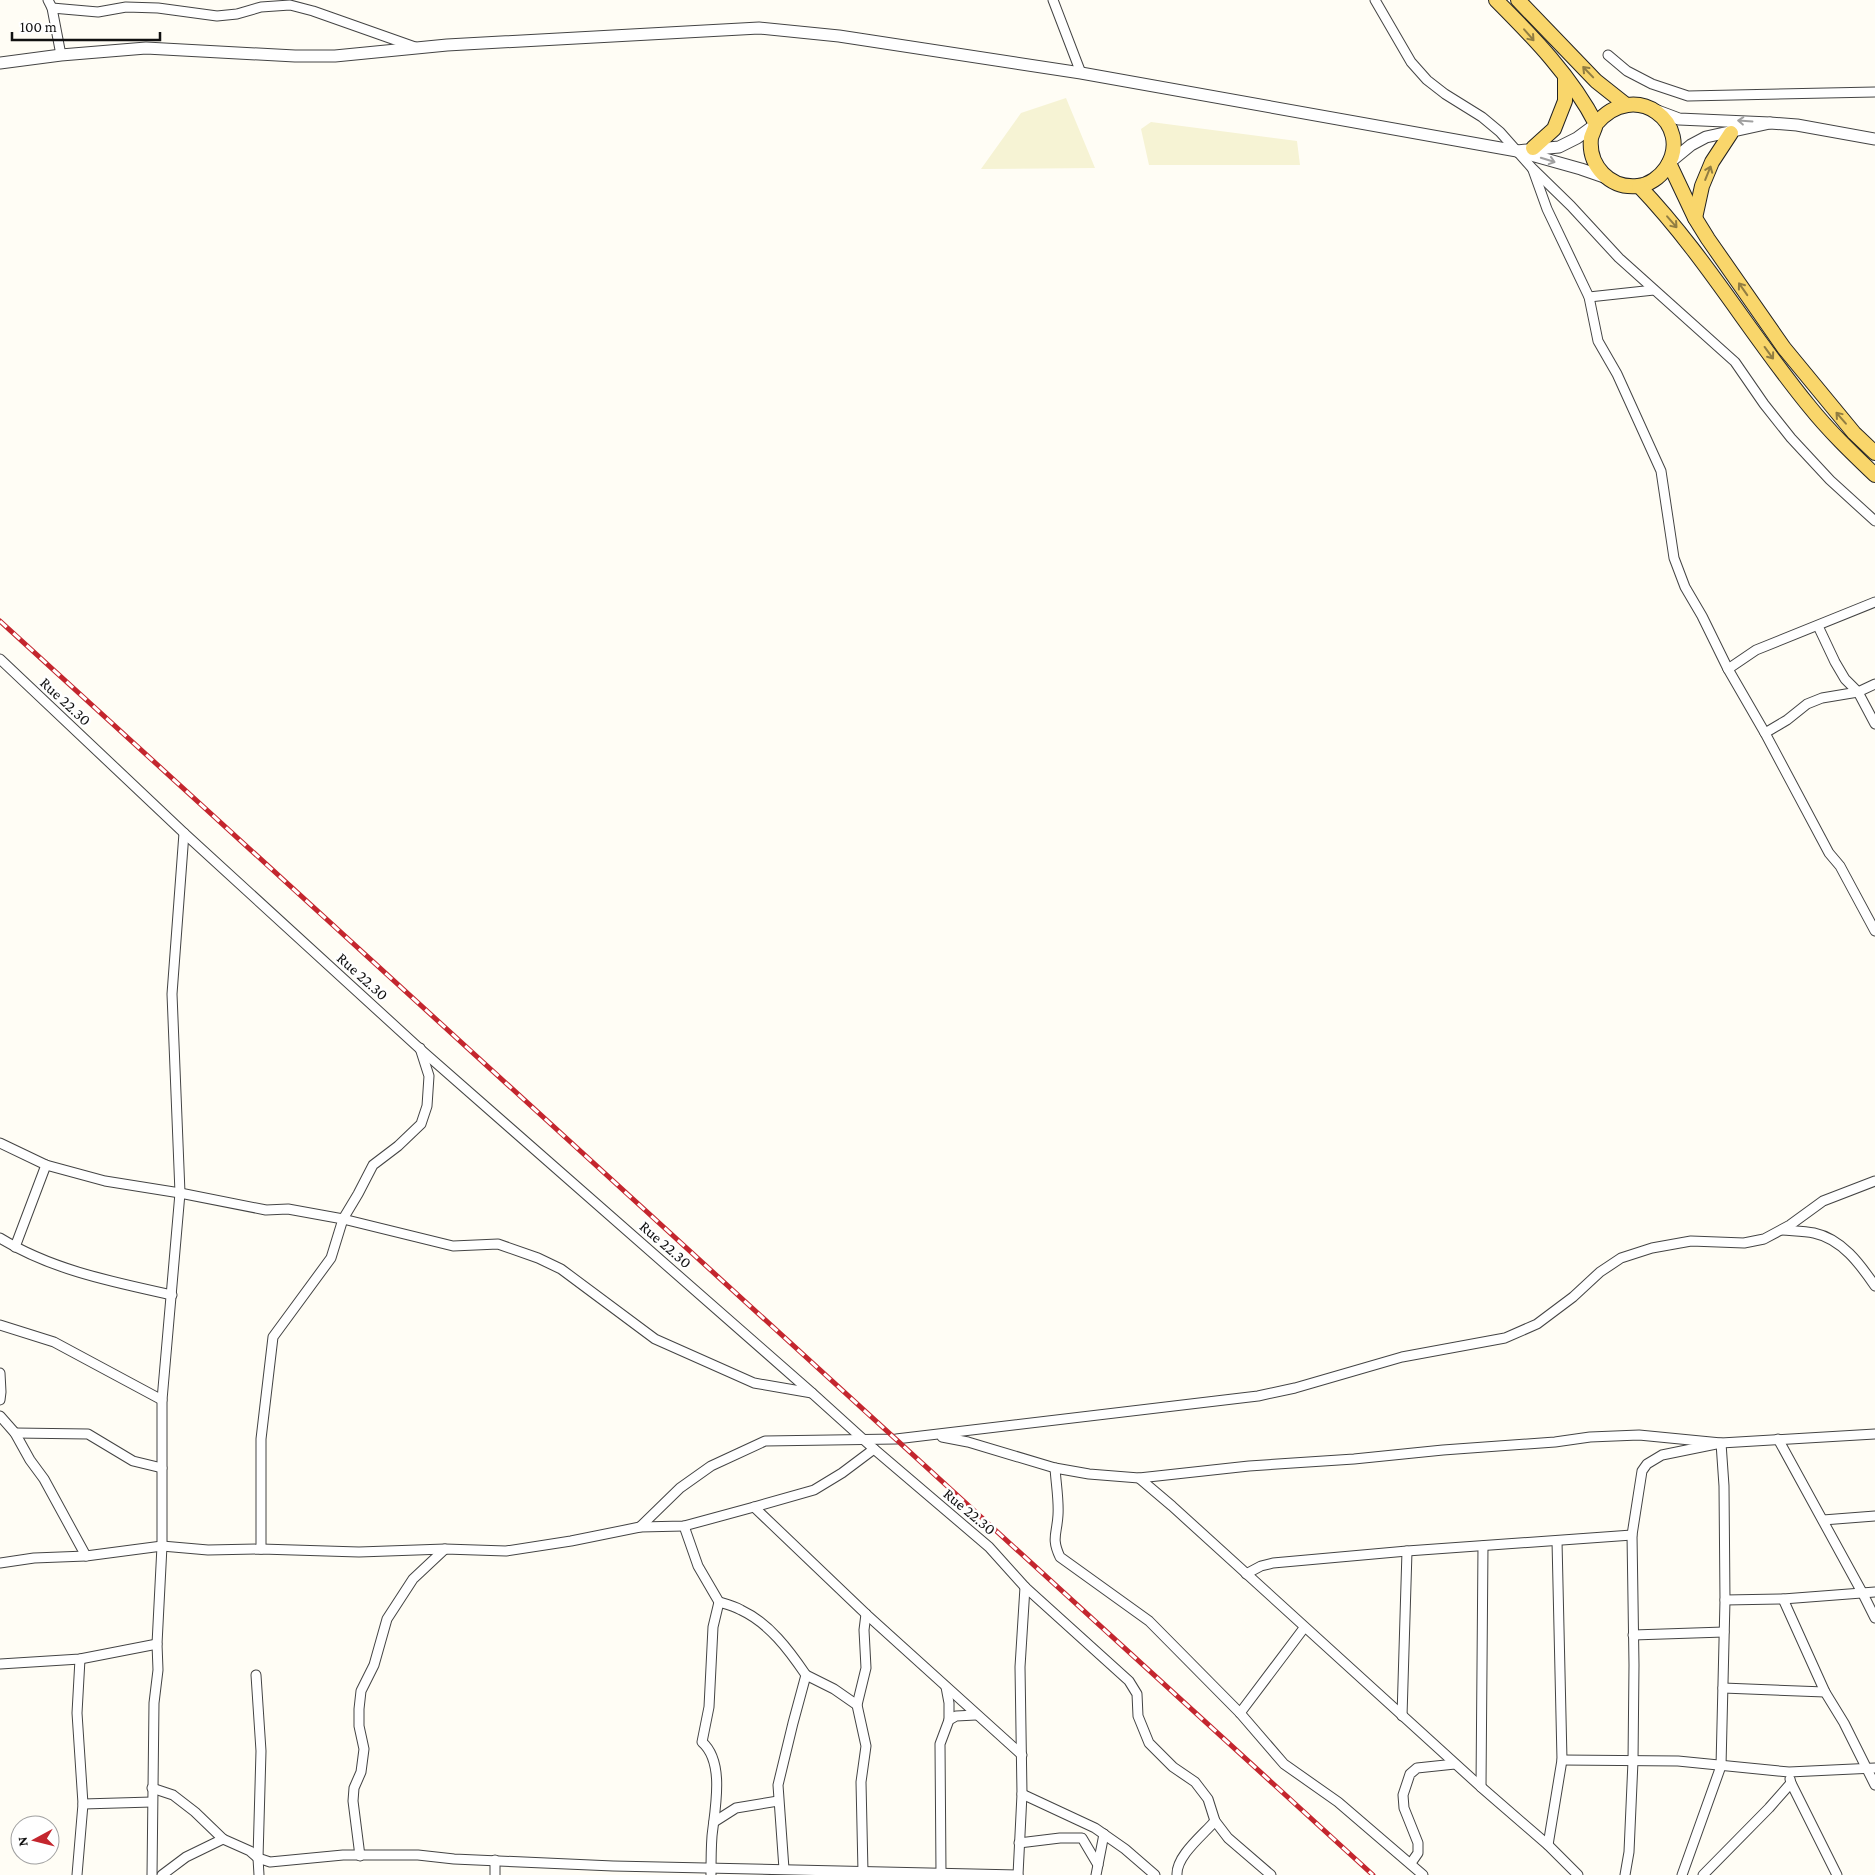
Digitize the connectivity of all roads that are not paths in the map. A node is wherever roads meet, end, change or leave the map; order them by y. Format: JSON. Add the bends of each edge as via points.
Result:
{"nodes":[{"id":1,"x":1053,"y":0,"type":"edge"},
{"id":2,"x":1375,"y":0,"type":"edge"},
{"id":3,"x":1496,"y":0,"type":"edge"},
{"id":4,"x":1518,"y":0,"type":"edge"},
{"id":5,"x":50,"y":4,"type":"edge"},
{"id":6,"x":418,"y":48,"type":"junction"},
{"id":7,"x":61,"y":55,"type":"junction"},
{"id":8,"x":1608,"y":55,"type":"dead end"},
{"id":9,"x":0,"y":64,"type":"edge"},
{"id":10,"x":1081,"y":73,"type":"junction"},
{"id":11,"x":1565,"y":77,"type":"junction"},
{"id":12,"x":1875,"y":92,"type":"edge"},
{"id":13,"x":1625,"y":104,"type":"junction"},
{"id":14,"x":1654,"y":110,"type":"junction"},
{"id":15,"x":1770,"y":123,"type":"junction"},
{"id":16,"x":1596,"y":124,"type":"junction"},
{"id":17,"x":1731,"y":133,"type":"junction"},
{"id":18,"x":1875,"y":139,"type":"edge"},
{"id":19,"x":1532,"y":148,"type":"junction"},
{"id":20,"x":1517,"y":151,"type":"junction"},
{"id":21,"x":1669,"y":163,"type":"junction"},
{"id":22,"x":1532,"y":168,"type":"junction"},
{"id":23,"x":1610,"y":180,"type":"junction"},
{"id":24,"x":1639,"y":186,"type":"junction"},
{"id":25,"x":1695,"y":218,"type":"junction"},
{"id":26,"x":1654,"y":290,"type":"junction"},
{"id":27,"x":1589,"y":297,"type":"junction"},
{"id":28,"x":1875,"y":453,"type":"edge"},
{"id":29,"x":1875,"y":475,"type":"edge"},
{"id":30,"x":1875,"y":521,"type":"edge"},
{"id":31,"x":1873,"y":606,"type":"edge"},
{"id":32,"x":1818,"y":626,"type":"junction"},
{"id":33,"x":0,"y":659,"type":"edge"},
{"id":34,"x":1728,"y":669,"type":"junction"},
{"id":35,"x":1875,"y":684,"type":"edge"},
{"id":36,"x":1858,"y":692,"type":"junction"},
{"id":37,"x":1875,"y":724,"type":"edge"},
{"id":38,"x":1765,"y":733,"type":"junction"},
{"id":39,"x":184,"y":833,"type":"junction"},
{"id":40,"x":1875,"y":931,"type":"edge"},
{"id":41,"x":420,"y":1048,"type":"junction"},
{"id":42,"x":0,"y":1143,"type":"edge"},
{"id":43,"x":46,"y":1165,"type":"junction"},
{"id":44,"x":1875,"y":1181,"type":"edge"},
{"id":45,"x":180,"y":1193,"type":"junction"},
{"id":46,"x":343,"y":1220,"type":"junction"},
{"id":47,"x":1782,"y":1230,"type":"junction"},
{"id":48,"x":0,"y":1238,"type":"edge"},
{"id":49,"x":15,"y":1247,"type":"junction"},
{"id":50,"x":1875,"y":1286,"type":"edge"},
{"id":51,"x":172,"y":1295,"type":"junction"},
{"id":52,"x":0,"y":1325,"type":"edge"},
{"id":53,"x":0,"y":1373,"type":"edge"},
{"id":54,"x":812,"y":1393,"type":"junction"},
{"id":55,"x":0,"y":1400,"type":"edge"},
{"id":56,"x":162,"y":1400,"type":"junction"},
{"id":57,"x":0,"y":1416,"type":"edge"},
{"id":58,"x":15,"y":1433,"type":"junction"},
{"id":59,"x":1875,"y":1434,"type":"edge"},
{"id":60,"x":932,"y":1436,"type":"junction"},
{"id":61,"x":1778,"y":1439,"type":"junction"},
{"id":62,"x":864,"y":1440,"type":"junction"},
{"id":63,"x":1721,"y":1443,"type":"junction"},
{"id":64,"x":874,"y":1449,"type":"junction"},
{"id":65,"x":162,"y":1468,"type":"junction"},
{"id":66,"x":1055,"y":1468,"type":"junction"},
{"id":67,"x":1139,"y":1478,"type":"junction"},
{"id":68,"x":754,"y":1507,"type":"junction"},
{"id":69,"x":1875,"y":1516,"type":"edge"},
{"id":70,"x":1824,"y":1520,"type":"junction"},
{"id":71,"x":684,"y":1526,"type":"junction"},
{"id":72,"x":640,"y":1527,"type":"junction"},
{"id":73,"x":1632,"y":1534,"type":"junction"},
{"id":74,"x":1557,"y":1541,"type":"junction"},
{"id":75,"x":162,"y":1546,"type":"junction"},
{"id":76,"x":1483,"y":1546,"type":"junction"},
{"id":77,"x":261,"y":1549,"type":"junction"},
{"id":78,"x":445,"y":1549,"type":"junction"},
{"id":79,"x":1407,"y":1550,"type":"junction"},
{"id":80,"x":86,"y":1556,"type":"junction"},
{"id":81,"x":0,"y":1563,"type":"edge"},
{"id":82,"x":1246,"y":1574,"type":"junction"},
{"id":83,"x":1025,"y":1587,"type":"junction"},
{"id":84,"x":1875,"y":1592,"type":"edge"},
{"id":85,"x":1863,"y":1594,"type":"junction"},
{"id":86,"x":1783,"y":1599,"type":"junction"},
{"id":87,"x":1725,"y":1600,"type":"junction"},
{"id":88,"x":719,"y":1602,"type":"junction"},
{"id":89,"x":866,"y":1614,"type":"junction"},
{"id":90,"x":1875,"y":1618,"type":"edge"},
{"id":91,"x":1304,"y":1628,"type":"junction"},
{"id":92,"x":1724,"y":1632,"type":"junction"},
{"id":93,"x":1633,"y":1635,"type":"junction"},
{"id":94,"x":157,"y":1644,"type":"junction"},
{"id":95,"x":80,"y":1659,"type":"junction"},
{"id":96,"x":0,"y":1664,"type":"edge"},
{"id":97,"x":256,"y":1675,"type":"dead end"},
{"id":98,"x":806,"y":1675,"type":"junction"},
{"id":99,"x":946,"y":1687,"type":"junction"},
{"id":100,"x":1724,"y":1688,"type":"junction"},
{"id":101,"x":1826,"y":1692,"type":"junction"},
{"id":102,"x":857,"y":1705,"type":"junction"},
{"id":103,"x":1240,"y":1713,"type":"junction"},
{"id":104,"x":976,"y":1715,"type":"junction"},
{"id":105,"x":1402,"y":1716,"type":"junction"},
{"id":106,"x":949,"y":1720,"type":"junction"},
{"id":107,"x":1022,"y":1755,"type":"junction"},
{"id":108,"x":1562,"y":1760,"type":"junction"},
{"id":109,"x":1633,"y":1761,"type":"junction"},
{"id":110,"x":1455,"y":1764,"type":"junction"},
{"id":111,"x":1721,"y":1766,"type":"junction"},
{"id":112,"x":1871,"y":1768,"type":"edge"},
{"id":113,"x":1790,"y":1772,"type":"junction"},
{"id":114,"x":1791,"y":1783,"type":"junction"},
{"id":115,"x":1875,"y":1785,"type":"edge"},
{"id":116,"x":1481,"y":1787,"type":"junction"},
{"id":117,"x":152,"y":1788,"type":"junction"},
{"id":118,"x":1022,"y":1794,"type":"junction"},
{"id":119,"x":778,"y":1801,"type":"junction"},
{"id":120,"x":152,"y":1802,"type":"junction"},
{"id":121,"x":84,"y":1804,"type":"junction"},
{"id":122,"x":1215,"y":1821,"type":"junction"},
{"id":123,"x":714,"y":1822,"type":"junction"},
{"id":124,"x":1104,"y":1834,"type":"junction"},
{"id":125,"x":223,"y":1839,"type":"junction"},
{"id":126,"x":1020,"y":1842,"type":"junction"},
{"id":127,"x":1548,"y":1845,"type":"junction"},
{"id":128,"x":360,"y":1856,"type":"junction"},
{"id":129,"x":258,"y":1858,"type":"junction"},
{"id":130,"x":495,"y":1860,"type":"junction"},
{"id":131,"x":1411,"y":1863,"type":"junction"},
{"id":132,"x":1098,"y":1865,"type":"junction"},
{"id":133,"x":699,"y":1868,"type":"junction"},
{"id":134,"x":784,"y":1868,"type":"junction"},
{"id":135,"x":711,"y":1871,"type":"edge"},
{"id":136,"x":863,"y":1872,"type":"junction"},
{"id":137,"x":941,"y":1873,"type":"junction"},
{"id":138,"x":78,"y":1875,"type":"edge"},
{"id":139,"x":152,"y":1875,"type":"edge"},
{"id":140,"x":162,"y":1875,"type":"edge"},
{"id":141,"x":259,"y":1875,"type":"edge"},
{"id":142,"x":495,"y":1875,"type":"edge"},
{"id":143,"x":693,"y":1875,"type":"edge"},
{"id":144,"x":1018,"y":1875,"type":"edge"},
{"id":145,"x":1096,"y":1875,"type":"edge"},
{"id":146,"x":1155,"y":1875,"type":"edge"},
{"id":147,"x":1177,"y":1875,"type":"edge"},
{"id":148,"x":1271,"y":1875,"type":"edge"},
{"id":149,"x":1423,"y":1875,"type":"edge"},
{"id":150,"x":1578,"y":1875,"type":"edge"},
{"id":151,"x":1625,"y":1875,"type":"edge"},
{"id":152,"x":1682,"y":1875,"type":"edge"},
{"id":153,"x":1703,"y":1875,"type":"edge"},
{"id":154,"x":1837,"y":1875,"type":"edge"}],
"edges":[{"from":1,"to":10,"type":"street"},
{"from":2,"to":20,"type":"street","via":[[1411,62],[1427,80],[1482,117]]},
{"from":3,"to":11,"type":"main road","one_way":true},
{"from":13,"to":4,"type":"main road","one_way":true,"via":[[1596,81]]},
{"from":5,"to":6,"type":"street","via":[[98,12],[126,7],[158,8],[217,16],[290,5]]},
{"from":5,"to":7,"type":"street"},
{"from":6,"to":7,"type":"street","via":[[335,56],[146,48]]},
{"from":6,"to":10,"type":"street","via":[[759,28],[839,36]]},
{"from":7,"to":9,"type":"street"},
{"from":8,"to":12,"type":"street","via":[[1627,71],[1652,84],[1688,96]]},
{"from":10,"to":20,"type":"street"},
{"from":11,"to":16,"type":"main road","via":[[1586,104]]},
{"from":11,"to":19,"type":"main road","via":[[1565,101],[1554,129]]},
{"from":13,"to":14,"type":"main road"},
{"from":13,"to":16,"type":"main road","via":[[1614,108]]},
{"from":15,"to":14,"type":"street","one_way":true,"via":[[1680,119]]},
{"from":14,"to":21,"type":"main road","via":[[1663,118],[1673,139]]},
{"from":15,"to":17,"type":"street"},
{"from":15,"to":18,"type":"street"},
{"from":16,"to":19,"type":"street","via":[[1566,145]]},
{"from":16,"to":23,"type":"main road","via":[[1591,137],[1591,151],[1595,164]]},
{"from":17,"to":21,"type":"street","via":[[1706,137]]},
{"from":25,"to":17,"type":"main road","one_way":true,"via":[[1702,186],[1712,162]]},
{"from":19,"to":20,"type":"street"},
{"from":20,"to":22,"type":"street"},
{"from":20,"to":23,"type":"street","one_way":true},
{"from":21,"to":24,"type":"main road","via":[[1652,182]]},
{"from":21,"to":25,"type":"main road"},
{"from":22,"to":26,"type":"street"},
{"from":22,"to":27,"type":"street","via":[[1547,209]]},
{"from":23,"to":24,"type":"main road","via":[[1626,186]]},
{"from":24,"to":29,"type":"main road","one_way":true,"via":[[1678,229],[1810,407]]},
{"from":28,"to":25,"type":"main road","one_way":true,"via":[[1836,413],[1784,348]]},
{"from":26,"to":27,"type":"street"},
{"from":26,"to":30,"type":"street","via":[[1736,362],[1791,438]]},
{"from":27,"to":34,"type":"street","via":[[1598,341],[1617,374],[1661,471],[1674,558],[1685,587]]},
{"from":31,"to":32,"type":"street"},
{"from":32,"to":34,"type":"street","via":[[1756,650]]},
{"from":32,"to":36,"type":"street","via":[[1840,670]]},
{"from":33,"to":39,"type":"street","name":"Rue 22.30"},
{"from":34,"to":38,"type":"street"},
{"from":35,"to":36,"type":"street"},
{"from":36,"to":37,"type":"street"},
{"from":36,"to":38,"type":"street","via":[[1806,704]]},
{"from":38,"to":40,"type":"street"},
{"from":39,"to":41,"type":"street","name":"Rue 22.30"},
{"from":39,"to":45,"type":"street","via":[[172,994]]},
{"from":41,"to":46,"type":"street","via":[[429,1076],[427,1106],[421,1124],[373,1165]]},
{"from":41,"to":54,"type":"street","name":"Rue 22.30"},
{"from":42,"to":43,"type":"street"},
{"from":43,"to":45,"type":"street","via":[[105,1181]]},
{"from":43,"to":49,"type":"street"},
{"from":44,"to":47,"type":"street","via":[[1823,1201]]},
{"from":45,"to":46,"type":"street","via":[[266,1210],[288,1209]]},
{"from":45,"to":51,"type":"street"},
{"from":46,"to":54,"type":"street","via":[[453,1246],[498,1244],[538,1258],[561,1270],[655,1339],[754,1383]]},
{"from":46,"to":77,"type":"street","via":[[331,1258],[274,1337],[261,1439]]},
{"from":47,"to":50,"type":"street","via":[[1814,1233],[1835,1242],[1852,1256]]},
{"from":47,"to":60,"type":"street","via":[[1754,1242],[1691,1241],[1621,1258],[1537,1324],[1505,1338],[1402,1357],[1258,1396]]},
{"from":48,"to":49,"type":"street"},
{"from":49,"to":51,"type":"street","via":[[48,1262]]},
{"from":51,"to":56,"type":"street"},
{"from":52,"to":56,"type":"street","via":[[54,1342]]},
{"from":53,"to":55,"type":"street"},
{"from":54,"to":62,"type":"street","name":"Rue 22.30"},
{"from":56,"to":65,"type":"street"},
{"from":57,"to":58,"type":"street"},
{"from":58,"to":65,"type":"street","via":[[88,1434],[133,1461]]},
{"from":58,"to":80,"type":"street"},
{"from":59,"to":61,"type":"street"},
{"from":60,"to":62,"type":"street"},
{"from":60,"to":66,"type":"street","via":[[968,1442]]},
{"from":61,"to":63,"type":"street"},
{"from":61,"to":70,"type":"street"},
{"from":62,"to":64,"type":"street","name":"Rue 22.30"},
{"from":62,"to":72,"type":"street","via":[[765,1441],[710,1466],[680,1488]]},
{"from":63,"to":67,"type":"street","via":[[1639,1435],[1590,1437]]},
{"from":63,"to":73,"type":"street","via":[[1662,1455],[1647,1464],[1642,1471]]},
{"from":63,"to":87,"type":"street"},
{"from":64,"to":68,"type":"street","via":[[814,1490]]},
{"from":64,"to":83,"type":"street","name":"Rue 22.30","via":[[989,1547]]},
{"from":65,"to":75,"type":"street"},
{"from":66,"to":67,"type":"street"},
{"from":66,"to":103,"type":"street","via":[[1058,1516],[1054,1535],[1060,1557],[1150,1621]]},
{"from":67,"to":82,"type":"street"},
{"from":68,"to":71,"type":"street"},
{"from":68,"to":89,"type":"street"},
{"from":69,"to":70,"type":"street"},
{"from":70,"to":85,"type":"street"},
{"from":71,"to":72,"type":"street"},
{"from":71,"to":88,"type":"street","via":[[698,1566]]},
{"from":72,"to":78,"type":"street","via":[[506,1551]]},
{"from":73,"to":74,"type":"street"},
{"from":73,"to":93,"type":"street"},
{"from":74,"to":76,"type":"street"},
{"from":74,"to":108,"type":"street"},
{"from":75,"to":77,"type":"street","via":[[208,1550]]},
{"from":75,"to":80,"type":"street"},
{"from":75,"to":94,"type":"street"},
{"from":76,"to":79,"type":"street"},
{"from":76,"to":116,"type":"street"},
{"from":77,"to":78,"type":"street","via":[[359,1552]]},
{"from":78,"to":128,"type":"street","via":[[413,1579],[387,1620],[374,1665],[361,1691],[358,1709],[364,1749],[353,1801]]},
{"from":79,"to":82,"type":"street","via":[[1273,1563]]},
{"from":79,"to":105,"type":"street"},
{"from":80,"to":81,"type":"street"},
{"from":82,"to":91,"type":"street"},
{"from":83,"to":107,"type":"street","via":[[1020,1667]]},
{"from":83,"to":122,"type":"street","name":"Rue 22.30","via":[[1129,1681],[1137,1694],[1138,1716],[1149,1743],[1173,1767],[1196,1782],[1208,1799]]},
{"from":84,"to":85,"type":"street"},
{"from":85,"to":86,"type":"street"},
{"from":85,"to":90,"type":"street"},
{"from":86,"to":87,"type":"street"},
{"from":86,"to":101,"type":"street"},
{"from":87,"to":92,"type":"street"},
{"from":88,"to":98,"type":"street","via":[[741,1610],[767,1627]]},
{"from":88,"to":123,"type":"street","via":[[713,1627],[709,1707],[702,1742],[709,1748],[717,1783]]},
{"from":89,"to":99,"type":"street"},
{"from":89,"to":102,"type":"street","via":[[866,1668]]},
{"from":91,"to":103,"type":"street"},
{"from":91,"to":105,"type":"street"},
{"from":92,"to":93,"type":"street"},
{"from":92,"to":100,"type":"street"},
{"from":93,"to":109,"type":"street"},
{"from":94,"to":95,"type":"street"},
{"from":94,"to":117,"type":"street"},
{"from":95,"to":96,"type":"street"},
{"from":95,"to":121,"type":"street","via":[[77,1714]]},
{"from":97,"to":129,"type":"street","via":[[261,1751]]},
{"from":98,"to":102,"type":"street"},
{"from":98,"to":119,"type":"street","via":[[780,1776]]},
{"from":99,"to":104,"type":"street"},
{"from":99,"to":106,"type":"street"},
{"from":100,"to":101,"type":"street"},
{"from":100,"to":111,"type":"street"},
{"from":101,"to":112,"type":"street"},
{"from":102,"to":136,"type":"street","via":[[866,1746],[861,1782]]},
{"from":103,"to":131,"type":"street","via":[[1284,1764],[1338,1802]]},
{"from":104,"to":106,"type":"street","via":[[956,1716]]},
{"from":104,"to":107,"type":"street"},
{"from":105,"to":110,"type":"street"},
{"from":106,"to":137,"type":"street","via":[[940,1744]]},
{"from":107,"to":118,"type":"street"},
{"from":108,"to":109,"type":"street"},
{"from":108,"to":127,"type":"street"},
{"from":109,"to":111,"type":"street","via":[[1678,1761]]},
{"from":109,"to":151,"type":"street"},
{"from":110,"to":116,"type":"street"},
{"from":110,"to":131,"type":"street","via":[[1416,1768],[1410,1774],[1403,1794],[1404,1808],[1418,1843],[1418,1853]]},
{"from":111,"to":113,"type":"street"},
{"from":111,"to":152,"type":"street"},
{"from":112,"to":113,"type":"street"},
{"from":112,"to":115,"type":"street"},
{"from":113,"to":114,"type":"street"},
{"from":114,"to":153,"type":"street"},
{"from":114,"to":154,"type":"street"},
{"from":116,"to":127,"type":"street"},
{"from":117,"to":120,"type":"street"},
{"from":117,"to":125,"type":"street","via":[[172,1795]]},
{"from":118,"to":124,"type":"street"},
{"from":118,"to":126,"type":"street"},
{"from":119,"to":123,"type":"street","via":[[736,1808]]},
{"from":119,"to":134,"type":"street"},
{"from":120,"to":121,"type":"street"},
{"from":120,"to":139,"type":"street"},
{"from":121,"to":138,"type":"street"},
{"from":122,"to":147,"type":"street","via":[[1184,1853]]},
{"from":122,"to":148,"type":"street","name":"Rue 22.30","via":[[1228,1838]]},
{"from":123,"to":135,"type":"street"},
{"from":124,"to":132,"type":"street"},
{"from":124,"to":146,"type":"street"},
{"from":125,"to":129,"type":"street"},
{"from":125,"to":140,"type":"street","via":[[186,1857]]},
{"from":126,"to":132,"type":"street","via":[[1082,1838]]},
{"from":126,"to":144,"type":"street"},
{"from":127,"to":150,"type":"street"},
{"from":128,"to":129,"type":"street","via":[[280,1862]]},
{"from":128,"to":130,"type":"street","via":[[418,1855]]},
{"from":129,"to":141,"type":"street"},
{"from":130,"to":133,"type":"street"},
{"from":130,"to":142,"type":"street"},
{"from":131,"to":149,"type":"street"},
{"from":132,"to":145,"type":"street"},
{"from":133,"to":135,"type":"street"},
{"from":133,"to":143,"type":"street"},
{"from":134,"to":135,"type":"street"},
{"from":134,"to":136,"type":"street"},
{"from":136,"to":137,"type":"street"},
{"from":137,"to":144,"type":"street"}]}
